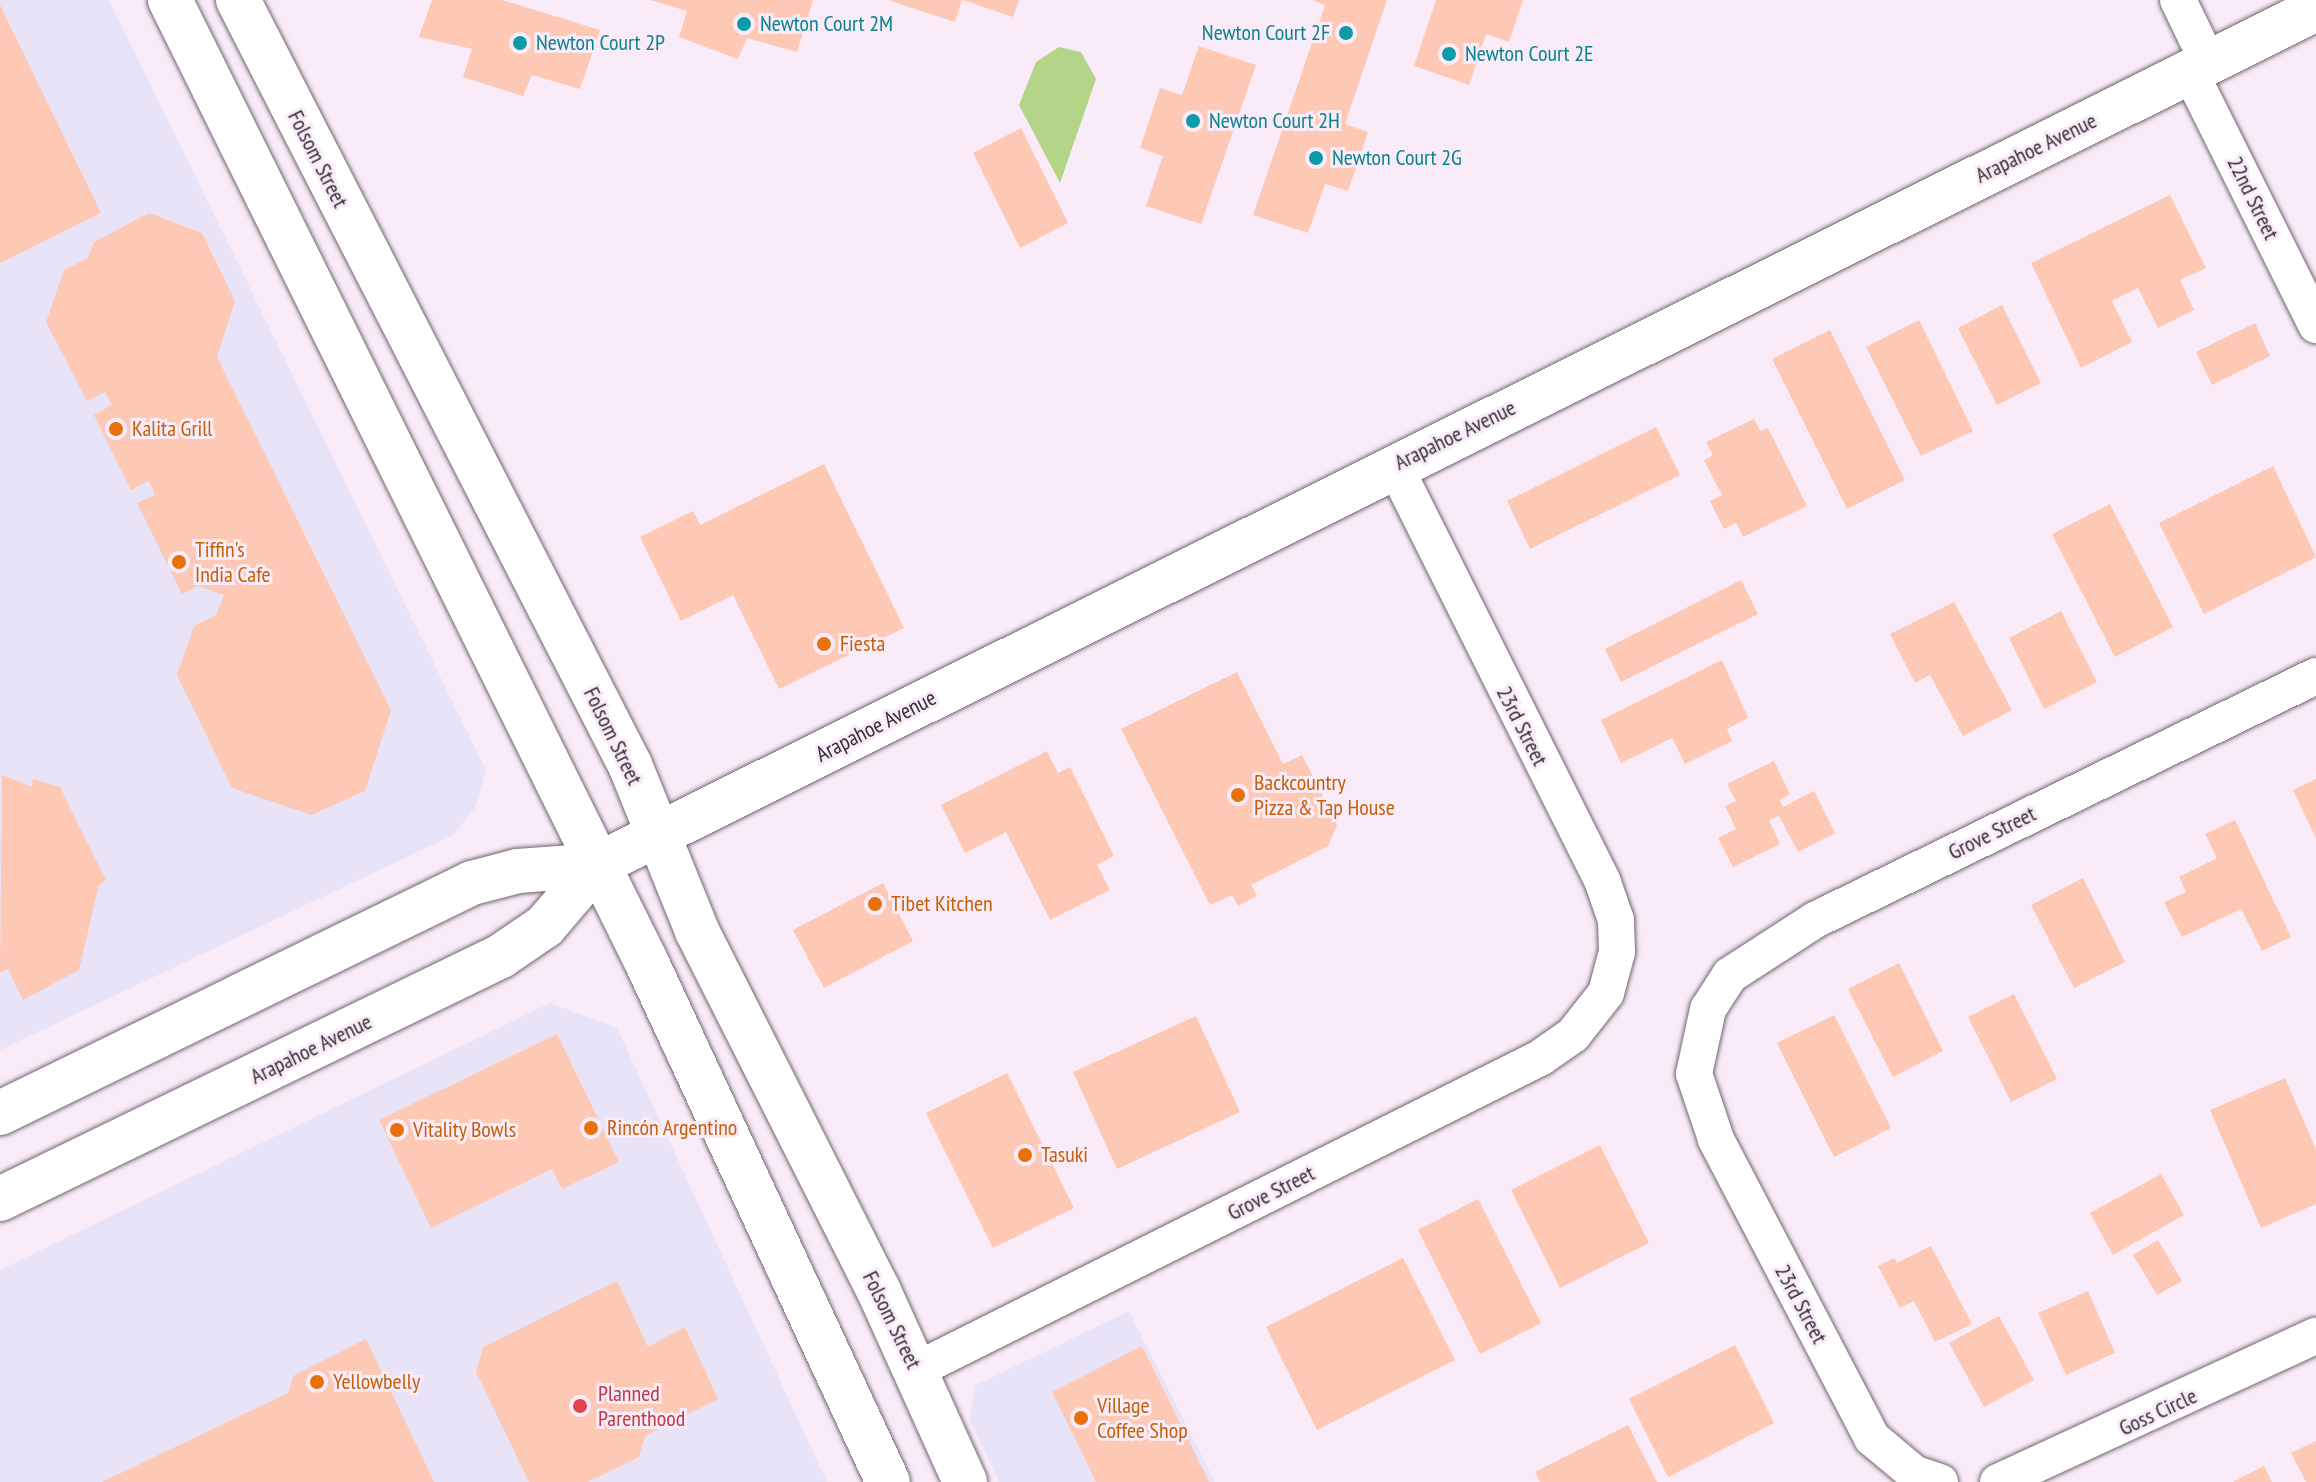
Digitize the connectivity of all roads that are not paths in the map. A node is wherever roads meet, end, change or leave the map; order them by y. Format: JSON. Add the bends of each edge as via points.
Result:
{"nodes":[{"id":1,"x":170,"y":0,"type":"edge"},
{"id":2,"x":238,"y":0,"type":"edge"},
{"id":3,"x":2178,"y":0,"type":"edge"},
{"id":4,"x":2316,"y":9,"type":"edge"},
{"id":5,"x":2199,"y":67,"type":"junction"},
{"id":6,"x":2316,"y":325,"type":"edge"},
{"id":7,"x":1394,"y":465,"type":"junction"},
{"id":8,"x":2316,"y":676,"type":"edge"},
{"id":9,"x":658,"y":835,"type":"junction"},
{"id":10,"x":597,"y":865,"type":"junction"},
{"id":11,"x":1606,"y":993,"type":"joint"},
{"id":12,"x":1702,"y":1029,"type":"joint"},
{"id":13,"x":0,"y":1113,"type":"edge"},
{"id":14,"x":0,"y":1199,"type":"edge"},
{"id":15,"x":2316,"y":1336,"type":"edge"},
{"id":16,"x":916,"y":1370,"type":"junction"},
{"id":17,"x":1926,"y":1477,"type":"edge"},
{"id":18,"x":888,"y":1482,"type":"edge"},
{"id":19,"x":965,"y":1482,"type":"edge"},
{"id":20,"x":1998,"y":1482,"type":"edge"}],
"edges":[{"from":1,"to":10,"type":"main road"},
{"from":2,"to":9,"type":"main road","name":"Folsom Street","via":[[630,765]]},
{"from":3,"to":5,"type":"street","name":"22nd Street"},
{"from":4,"to":5,"type":"main road","name":"Arapahoe Avenue"},
{"from":5,"to":6,"type":"street","name":"22nd Street"},
{"from":5,"to":7,"type":"main road","name":"Arapahoe Avenue"},
{"from":7,"to":9,"type":"main road","name":"Arapahoe Avenue"},
{"from":7,"to":11,"type":"street","name":"23rd Street","via":[[1602,880],[1616,920],[1617,952]]},
{"from":8,"to":12,"type":"street","name":"Grove Street","via":[[1815,920],[1730,975]]},
{"from":9,"to":10,"type":"main road","name":"Arapahoe Avenue"},
{"from":9,"to":16,"type":"main road","name":"Folsom Street","via":[[697,931]]},
{"from":10,"to":13,"type":"main road","name":"Arapahoe Avenue","via":[[518,871],[472,883]]},
{"from":10,"to":14,"type":"main road","name":"Arapahoe Avenue","via":[[545,926],[501,956]]},
{"from":10,"to":18,"type":"main road","via":[[681,1033]]},
{"from":11,"to":16,"type":"street","name":"Grove Street","via":[[1573,1035],[1540,1058]]},
{"from":12,"to":17,"type":"street","name":"23rd Street","via":[[1694,1074],[1716,1139],[1872,1438]]},
{"from":15,"to":20,"type":"street","name":"Goss Circle"},
{"from":16,"to":19,"type":"main road","name":"Folsom Street"}]}
